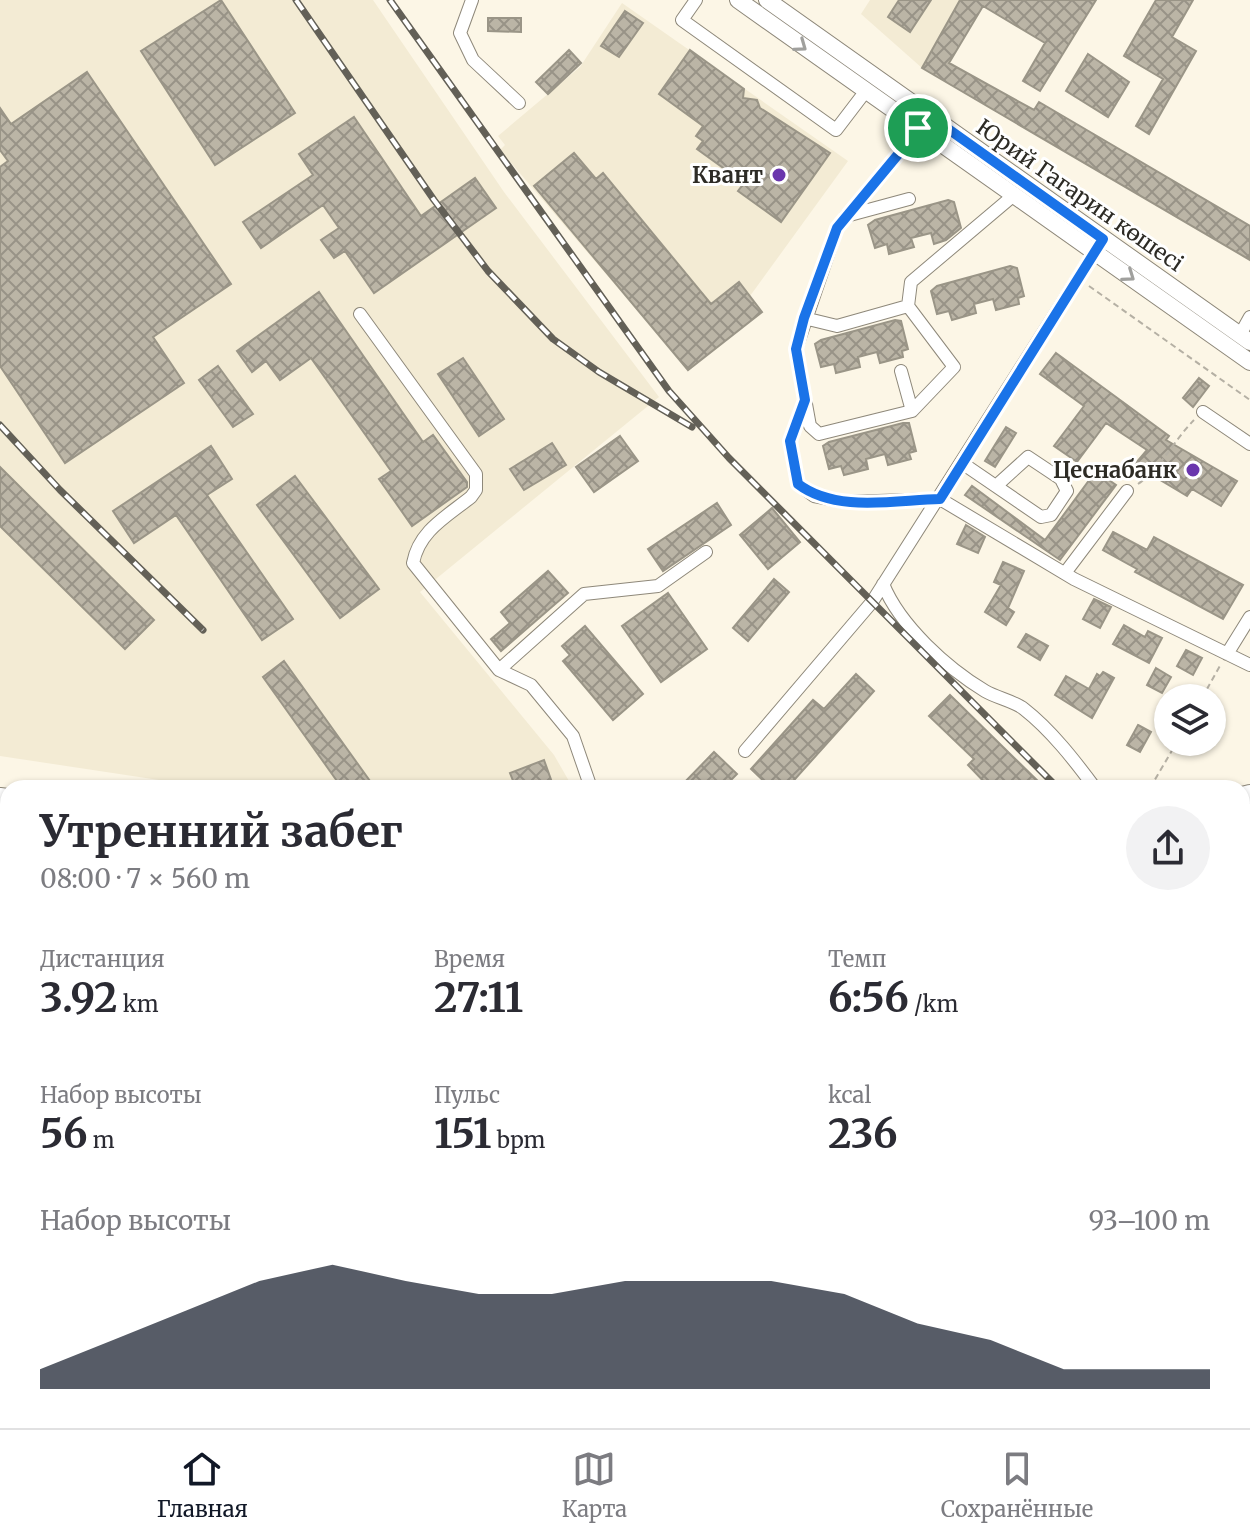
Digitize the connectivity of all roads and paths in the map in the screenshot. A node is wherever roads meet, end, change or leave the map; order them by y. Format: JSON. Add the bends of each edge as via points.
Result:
{"nodes":[{"id":1,"x":472,"y":0,"type":"edge"},
{"id":2,"x":696,"y":0,"type":"edge"},
{"id":3,"x":738,"y":0,"type":"edge"},
{"id":4,"x":767,"y":0,"type":"edge"},
{"id":5,"x":865,"y":92,"type":"junction"},
{"id":6,"x":519,"y":103,"type":"dead end"},
{"id":7,"x":924,"y":122,"type":"junction"},
{"id":8,"x":1014,"y":195,"type":"junction"},
{"id":9,"x":909,"y":199,"type":"dead end"},
{"id":10,"x":846,"y":217,"type":"junction"},
{"id":11,"x":1099,"y":245,"type":"junction"},
{"id":12,"x":1078,"y":278,"type":"junction"},
{"id":13,"x":908,"y":306,"type":"junction"},
{"id":14,"x":360,"y":314,"type":"dead end"},
{"id":15,"x":1250,"y":317,"type":"edge"},
{"id":16,"x":804,"y":318,"type":"junction"},
{"id":17,"x":1245,"y":339,"type":"edge"},
{"id":18,"x":1250,"y":362,"type":"edge"},
{"id":19,"x":901,"y":371,"type":"dead end"},
{"id":20,"x":805,"y":400,"type":"junction"},
{"id":21,"x":1250,"y":400,"type":"edge"},
{"id":22,"x":912,"y":411,"type":"junction"},
{"id":23,"x":1203,"y":412,"type":"joint"},
{"id":24,"x":1250,"y":444,"type":"edge"},
{"id":25,"x":962,"y":463,"type":"junction"},
{"id":26,"x":996,"y":486,"type":"junction"},
{"id":27,"x":1127,"y":491,"type":"joint"},
{"id":28,"x":940,"y":499,"type":"junction"},
{"id":29,"x":706,"y":552,"type":"dead end"},
{"id":30,"x":1065,"y":573,"type":"junction"},
{"id":31,"x":883,"y":584,"type":"junction"},
{"id":32,"x":1250,"y":617,"type":"edge"},
{"id":33,"x":1227,"y":654,"type":"junction"},
{"id":34,"x":1250,"y":665,"type":"edge"},
{"id":35,"x":499,"y":670,"type":"junction"},
{"id":36,"x":1210,"y":684,"type":"edge"},
{"id":37,"x":745,"y":751,"type":"dead end"},
{"id":38,"x":1169,"y":756,"type":"edge"},
{"id":39,"x":588,"y":780,"type":"edge"},
{"id":40,"x":1088,"y":780,"type":"edge"},
{"id":41,"x":1155,"y":780,"type":"edge"}],
"edges":[{"from":1,"to":6,"type":"street","via":[[460,33],[473,60]]},
{"from":2,"to":5,"type":"street","via":[[682,20],[836,130]]},
{"from":3,"to":5,"type":"main road","name":"Юрий Гагарин көшесі","one_way":true},
{"from":4,"to":7,"type":"main road","name":"Юрий Гагарин көшесі"},
{"from":5,"to":7,"type":"main road","name":"Юрий Гагарин көшесі"},
{"from":7,"to":8,"type":"main road","name":"Юрий Гагарин көшесі"},
{"from":7,"to":10,"type":"street"},
{"from":7,"to":11,"type":"main road","name":"Юрий Гагарин көшесі"},
{"from":8,"to":11,"type":"main road","name":"Юрий Гагарин көшесі"},
{"from":8,"to":13,"type":"street","via":[[911,282]]},
{"from":9,"to":10,"type":"street"},
{"from":10,"to":16,"type":"street","via":[[837,228]]},
{"from":11,"to":12,"type":"street"},
{"from":11,"to":17,"type":"main road","name":"Юрий Гагарин көшесі"},
{"from":11,"to":18,"type":"main road","name":"Юрий Гагарин көшесі","one_way":true},
{"from":12,"to":21,"type":"path"},
{"from":12,"to":25,"type":"street"},
{"from":13,"to":16,"type":"street","via":[[837,326]]},
{"from":13,"to":22,"type":"street","via":[[954,367]]},
{"from":14,"to":35,"type":"street","via":[[476,474],[476,490],[423,535],[413,563]]},
{"from":15,"to":17,"type":"street"},
{"from":16,"to":20,"type":"street","via":[[796,349]]},
{"from":19,"to":22,"type":"street"},
{"from":20,"to":22,"type":"street","via":[[810,426],[819,434]]},
{"from":20,"to":28,"type":"street","via":[[790,441],[798,484],[814,496],[846,502]]},
{"from":23,"to":24,"type":"street"},
{"from":23,"to":27,"type":"path","via":[[1174,440],[1151,475]]},
{"from":25,"to":26,"type":"street"},
{"from":25,"to":28,"type":"street"},
{"from":26,"to":26,"type":"street","via":[[1041,517],[1051,515],[1067,491],[1061,479],[1028,457]]},
{"from":27,"to":30,"type":"street"},
{"from":28,"to":30,"type":"street"},
{"from":28,"to":31,"type":"street"},
{"from":29,"to":35,"type":"street","via":[[658,586],[584,594]]},
{"from":30,"to":33,"type":"street"},
{"from":31,"to":37,"type":"street","via":[[861,617]]},
{"from":31,"to":40,"type":"street","via":[[919,636],[961,677],[1023,708]]},
{"from":32,"to":33,"type":"street"},
{"from":33,"to":34,"type":"street"},
{"from":33,"to":36,"type":"path"},
{"from":35,"to":39,"type":"street","via":[[531,685],[573,736]]},
{"from":38,"to":41,"type":"path"}]}
